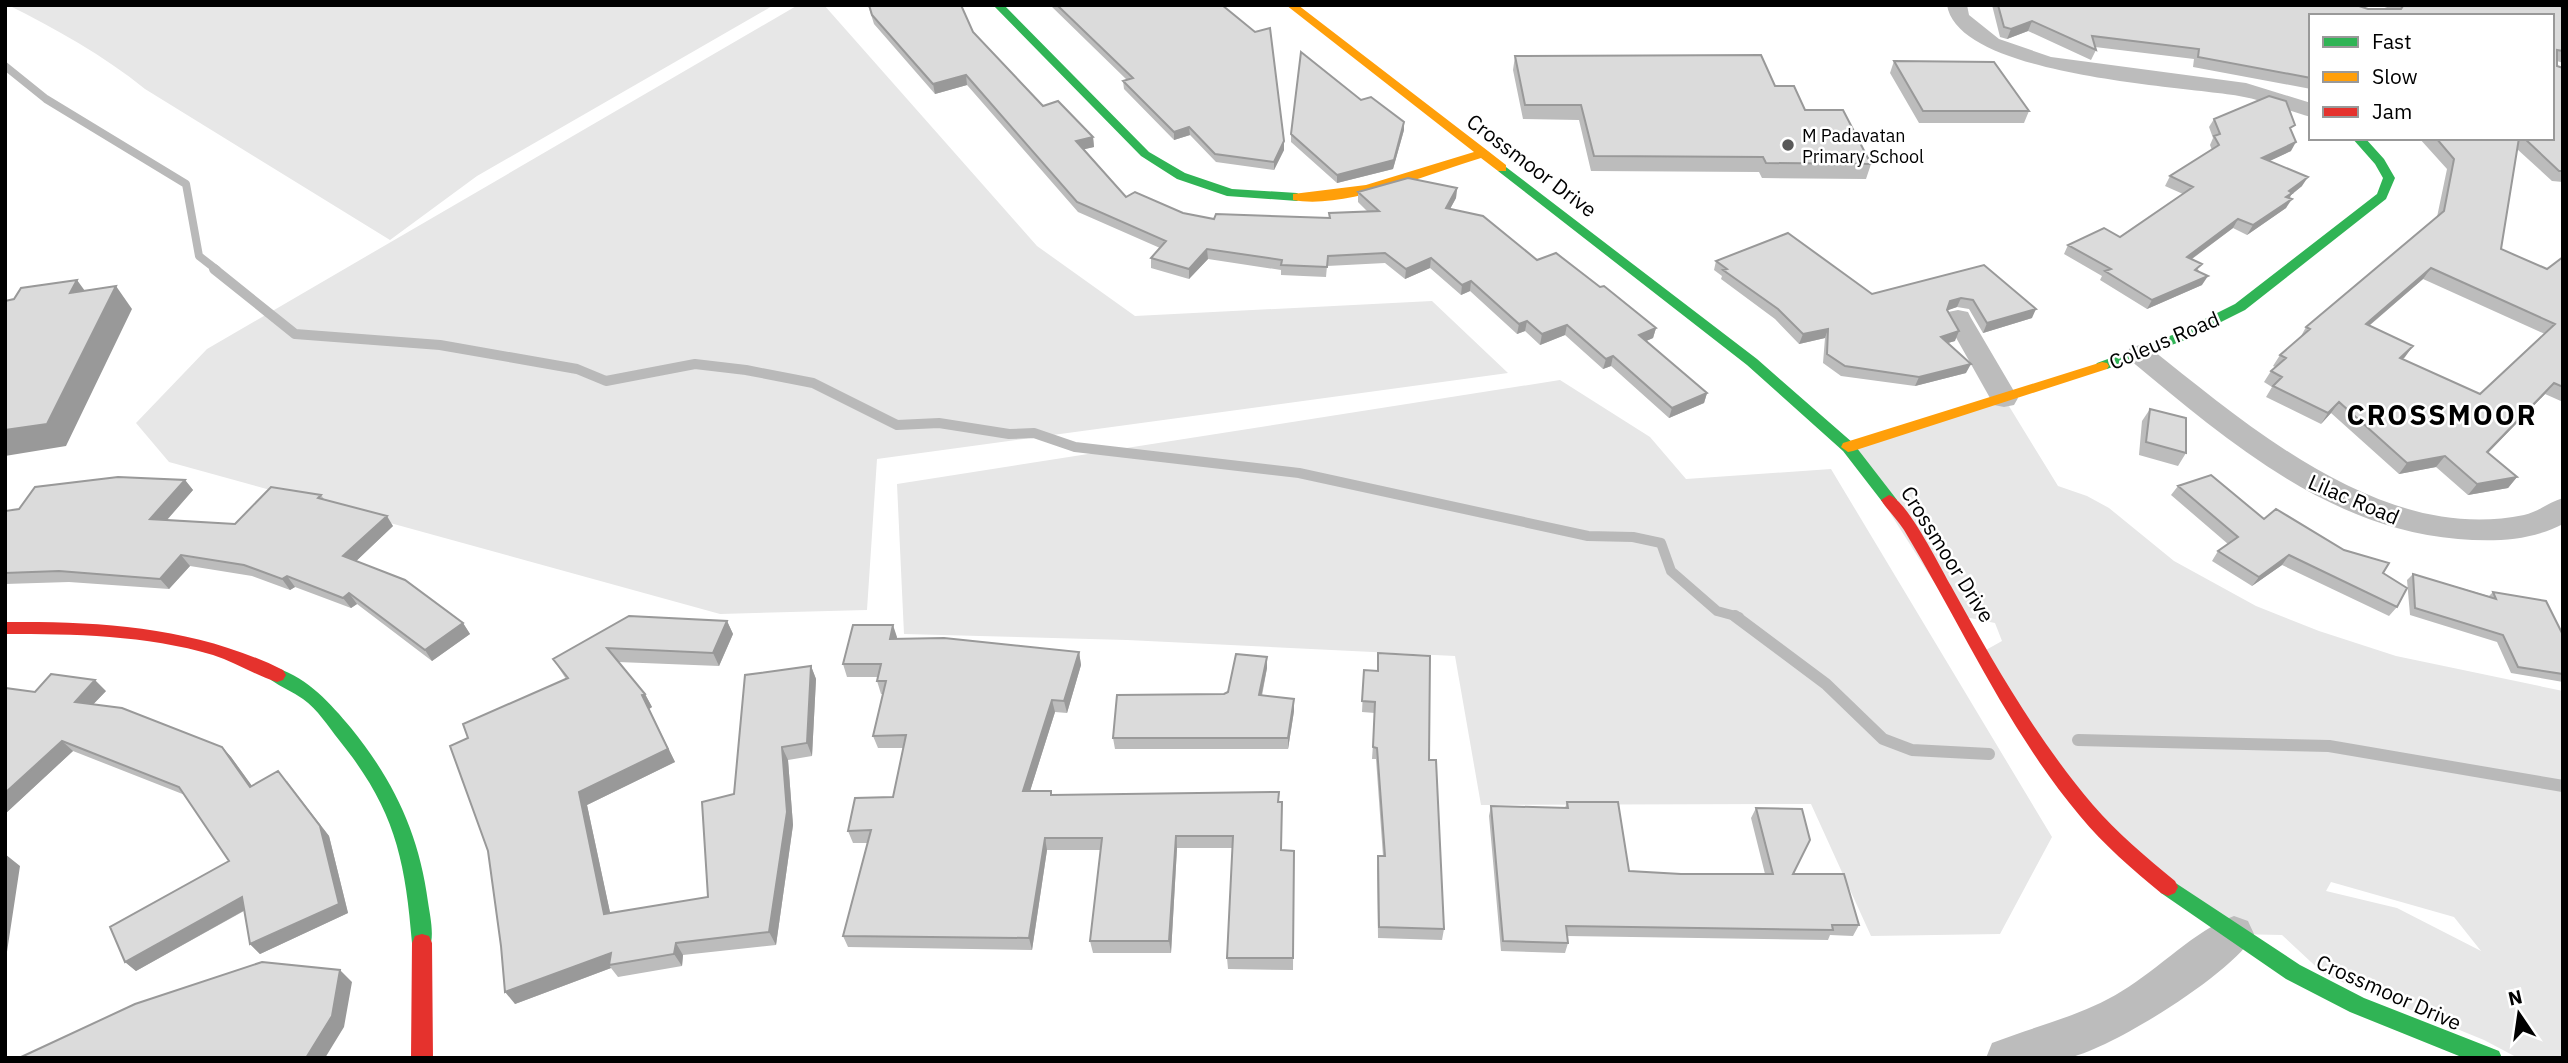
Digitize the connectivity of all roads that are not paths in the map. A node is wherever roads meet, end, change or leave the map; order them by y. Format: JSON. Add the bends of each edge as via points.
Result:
{"nodes":[{"id":1,"x":998,"y":5,"type":"edge"},
{"id":2,"x":1291,"y":5,"type":"edge"},
{"id":3,"x":1957,"y":5,"type":"edge"},
{"id":4,"x":2309,"y":109,"type":"edge"},
{"id":5,"x":2360,"y":140,"type":"edge"},
{"id":6,"x":1484,"y":153,"type":"junction"},
{"id":7,"x":1958,"y":318,"type":"dead end"},
{"id":8,"x":2140,"y":354,"type":"junction"},
{"id":9,"x":2004,"y":398,"type":"junction"},
{"id":10,"x":1848,"y":447,"type":"junction"},
{"id":11,"x":2563,"y":509,"type":"edge"},
{"id":12,"x":5,"y":628,"type":"edge"},
{"id":13,"x":2234,"y":934,"type":"junction"},
{"id":14,"x":422,"y":1058,"type":"edge"},
{"id":15,"x":2007,"y":1058,"type":"edge"},
{"id":16,"x":2491,"y":1058,"type":"edge"}],
"edges":[{"from":1,"to":6,"type":"street","via":[[1144,154],[1181,176],[1231,192],[1316,198],[1342,194]]},
{"from":2,"to":6,"type":"street","name":"Crossmoor Drive"},
{"from":3,"to":4,"type":"street","via":[[1959,17],[1992,43],[2047,63],[2246,90]]},
{"from":5,"to":8,"type":"street","name":"Coleus Road","via":[[2389,178],[2382,196],[2240,307]]},
{"from":6,"to":10,"type":"street","name":"Crossmoor Drive","via":[[1752,362]]},
{"from":7,"to":9,"type":"street"},
{"from":8,"to":9,"type":"street","name":"Coleus Road"},
{"from":8,"to":11,"type":"street","name":"Lilac Road","via":[[2302,477],[2367,509],[2463,530],[2530,525]]},
{"from":9,"to":10,"type":"street","name":"Coleus Road"},
{"from":10,"to":13,"type":"street","name":"Crossmoor Drive","via":[[1908,524],[2037,748],[2079,803],[2146,871]]},
{"from":12,"to":14,"type":"street","via":[[78,626],[194,643],[255,662],[313,697],[372,765],[395,804],[409,846],[423,960]]},
{"from":13,"to":15,"type":"street","via":[[2122,1014]]},
{"from":13,"to":16,"type":"street","name":"Crossmoor Drive","via":[[2357,1005]]}]}
